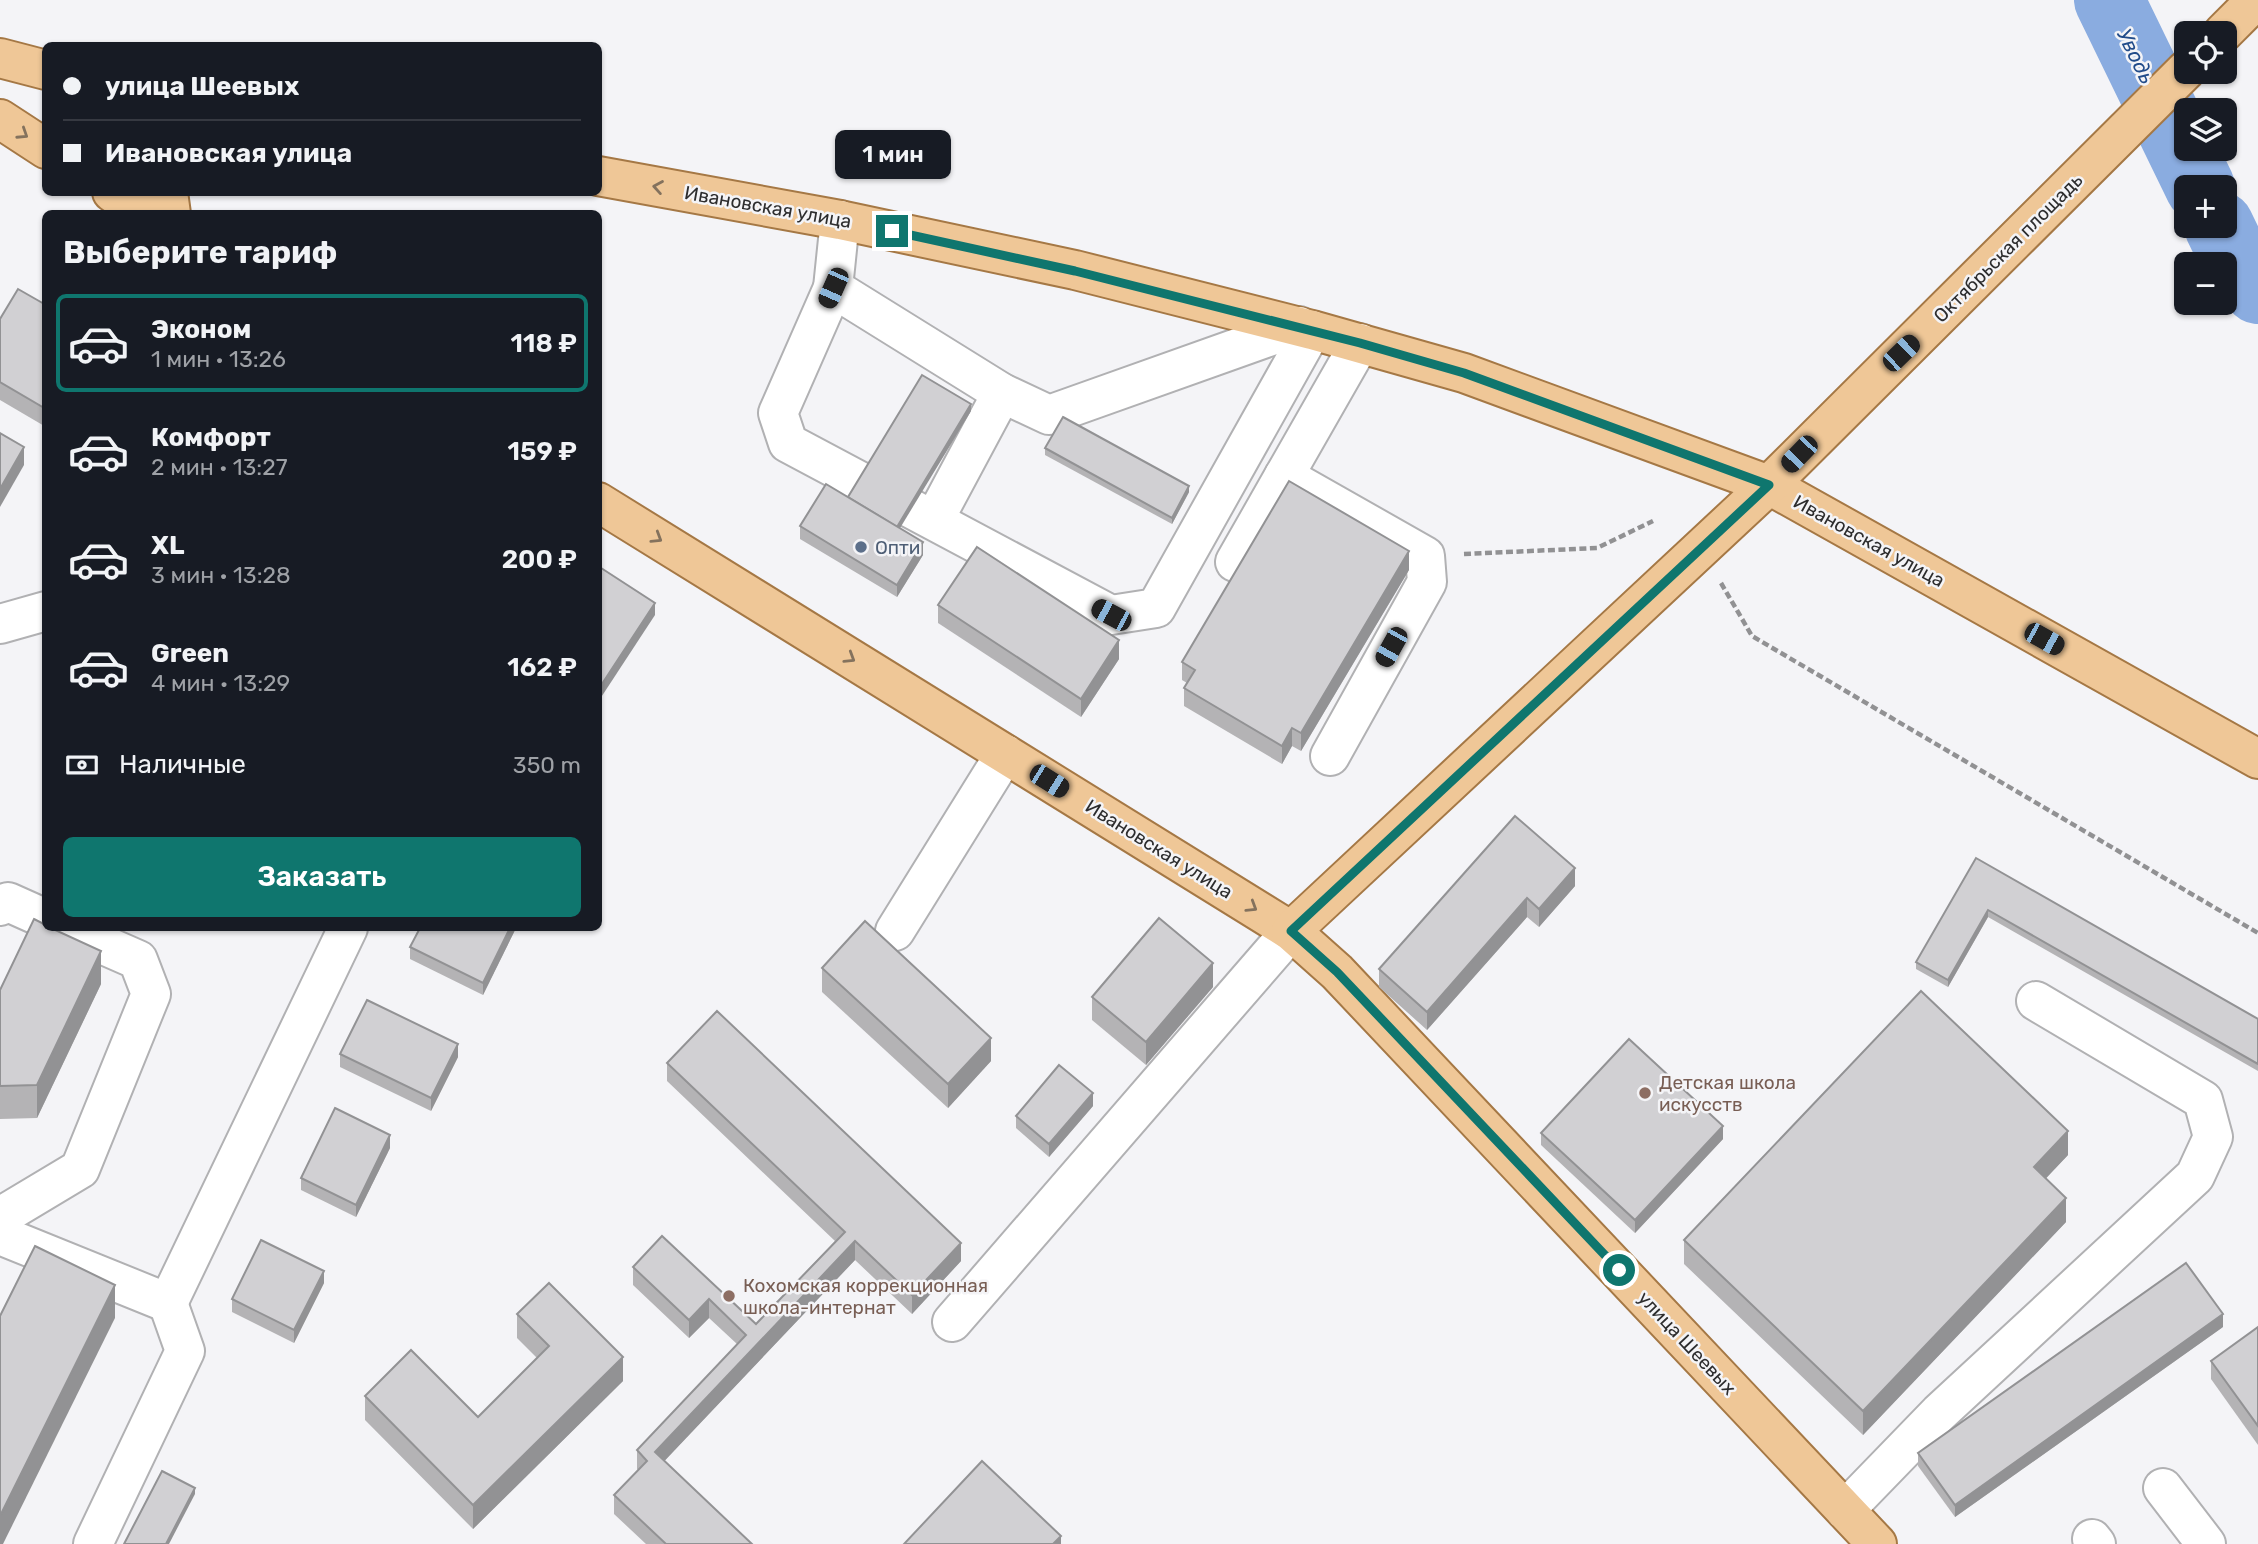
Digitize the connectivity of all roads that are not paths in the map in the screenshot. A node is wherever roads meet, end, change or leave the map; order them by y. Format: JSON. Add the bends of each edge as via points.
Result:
{"nodes":[{"id":1,"x":2256,"y":0,"type":"edge"},
{"id":2,"x":2235,"y":21,"type":"edge"},
{"id":3,"x":0,"y":58,"type":"edge"},
{"id":4,"x":42,"y":69,"type":"edge"},
{"id":5,"x":2174,"y":82,"type":"edge"},
{"id":6,"x":0,"y":119,"type":"edge"},
{"id":7,"x":42,"y":146,"type":"edge"},
{"id":8,"x":602,"y":177,"type":"edge"},
{"id":9,"x":118,"y":196,"type":"edge"},
{"id":10,"x":138,"y":210,"type":"edge"},
{"id":11,"x":840,"y":220,"type":"junction"},
{"id":12,"x":833,"y":288,"type":"junction"},
{"id":13,"x":1306,"y":328,"type":"junction"},
{"id":14,"x":1360,"y":343,"type":"junction"},
{"id":15,"x":1002,"y":393,"type":"junction"},
{"id":16,"x":1284,"y":476,"type":"junction"},
{"id":17,"x":1769,"y":485,"type":"junction"},
{"id":18,"x":602,"y":504,"type":"edge"},
{"id":19,"x":934,"y":520,"type":"junction"},
{"id":20,"x":1235,"y":562,"type":"dead end"},
{"id":21,"x":42,"y":612,"type":"edge"},
{"id":22,"x":0,"y":625,"type":"edge"},
{"id":23,"x":1005,"y":754,"type":"junction"},
{"id":24,"x":1330,"y":756,"type":"dead end"},
{"id":25,"x":2258,"y":759,"type":"edge"},
{"id":26,"x":0,"y":906,"type":"edge"},
{"id":27,"x":42,"y":917,"type":"edge"},
{"id":28,"x":72,"y":931,"type":"edge"},
{"id":29,"x":347,"y":931,"type":"edge"},
{"id":30,"x":895,"y":931,"type":"dead end"},
{"id":31,"x":1291,"y":931,"type":"junction"},
{"id":32,"x":2036,"y":1001,"type":"dead end"},
{"id":33,"x":0,"y":1217,"type":"edge"},
{"id":34,"x":0,"y":1235,"type":"edge"},
{"id":35,"x":168,"y":1303,"type":"junction"},
{"id":36,"x":952,"y":1322,"type":"dead end"},
{"id":37,"x":2163,"y":1488,"type":"dead end"},
{"id":38,"x":1845,"y":1510,"type":"junction"},
{"id":39,"x":93,"y":1544,"type":"edge"},
{"id":40,"x":1877,"y":1544,"type":"edge"},
{"id":41,"x":2206,"y":1544,"type":"edge"}],
"edges":[{"from":1,"to":2,"type":"main road"},
{"from":3,"to":4,"type":"main road"},
{"from":5,"to":17,"type":"main road","name":"Октябрьская площадь"},
{"from":6,"to":7,"type":"main road","one_way":true},
{"from":11,"to":8,"type":"main road","name":"Ивановская улица","one_way":true},
{"from":9,"to":10,"type":"main road"},
{"from":11,"to":12,"type":"street"},
{"from":11,"to":13,"type":"main road","name":"Ивановская улица"},
{"from":12,"to":15,"type":"street"},
{"from":12,"to":19,"type":"street","via":[[778,413],[788,443]]},
{"from":13,"to":14,"type":"main road","name":"Ивановская улица"},
{"from":13,"to":15,"type":"street","via":[[1049,415]]},
{"from":13,"to":19,"type":"street","via":[[1156,608],[1111,615]]},
{"from":14,"to":16,"type":"street"},
{"from":14,"to":17,"type":"main road","name":"Ивановская улица","via":[[1464,373]]},
{"from":15,"to":19,"type":"street"},
{"from":16,"to":20,"type":"street"},
{"from":16,"to":24,"type":"street","via":[[1424,556],[1427,582]]},
{"from":17,"to":25,"type":"main road","name":"Ивановская улица"},
{"from":17,"to":31,"type":"main road","name":"Октябрьская площадь"},
{"from":18,"to":23,"type":"main road","name":"Ивановская улица","one_way":true},
{"from":21,"to":22,"type":"street"},
{"from":23,"to":30,"type":"street"},
{"from":23,"to":31,"type":"main road","name":"Ивановская улица","one_way":true},
{"from":26,"to":27,"type":"street","via":[[8,902]]},
{"from":28,"to":33,"type":"street","via":[[138,960],[151,995],[80,1170]]},
{"from":29,"to":35,"type":"street"},
{"from":31,"to":36,"type":"street"},
{"from":31,"to":38,"type":"main road","name":"улица Шеевых","via":[[1346,982]]},
{"from":32,"to":38,"type":"street","via":[[2203,1100],[2213,1137],[2195,1176],[1939,1413]]},
{"from":34,"to":35,"type":"street"},
{"from":35,"to":39,"type":"street","via":[[185,1351]]},
{"from":37,"to":41,"type":"street"},
{"from":38,"to":40,"type":"main road","name":"улица Шеевых"}]}
